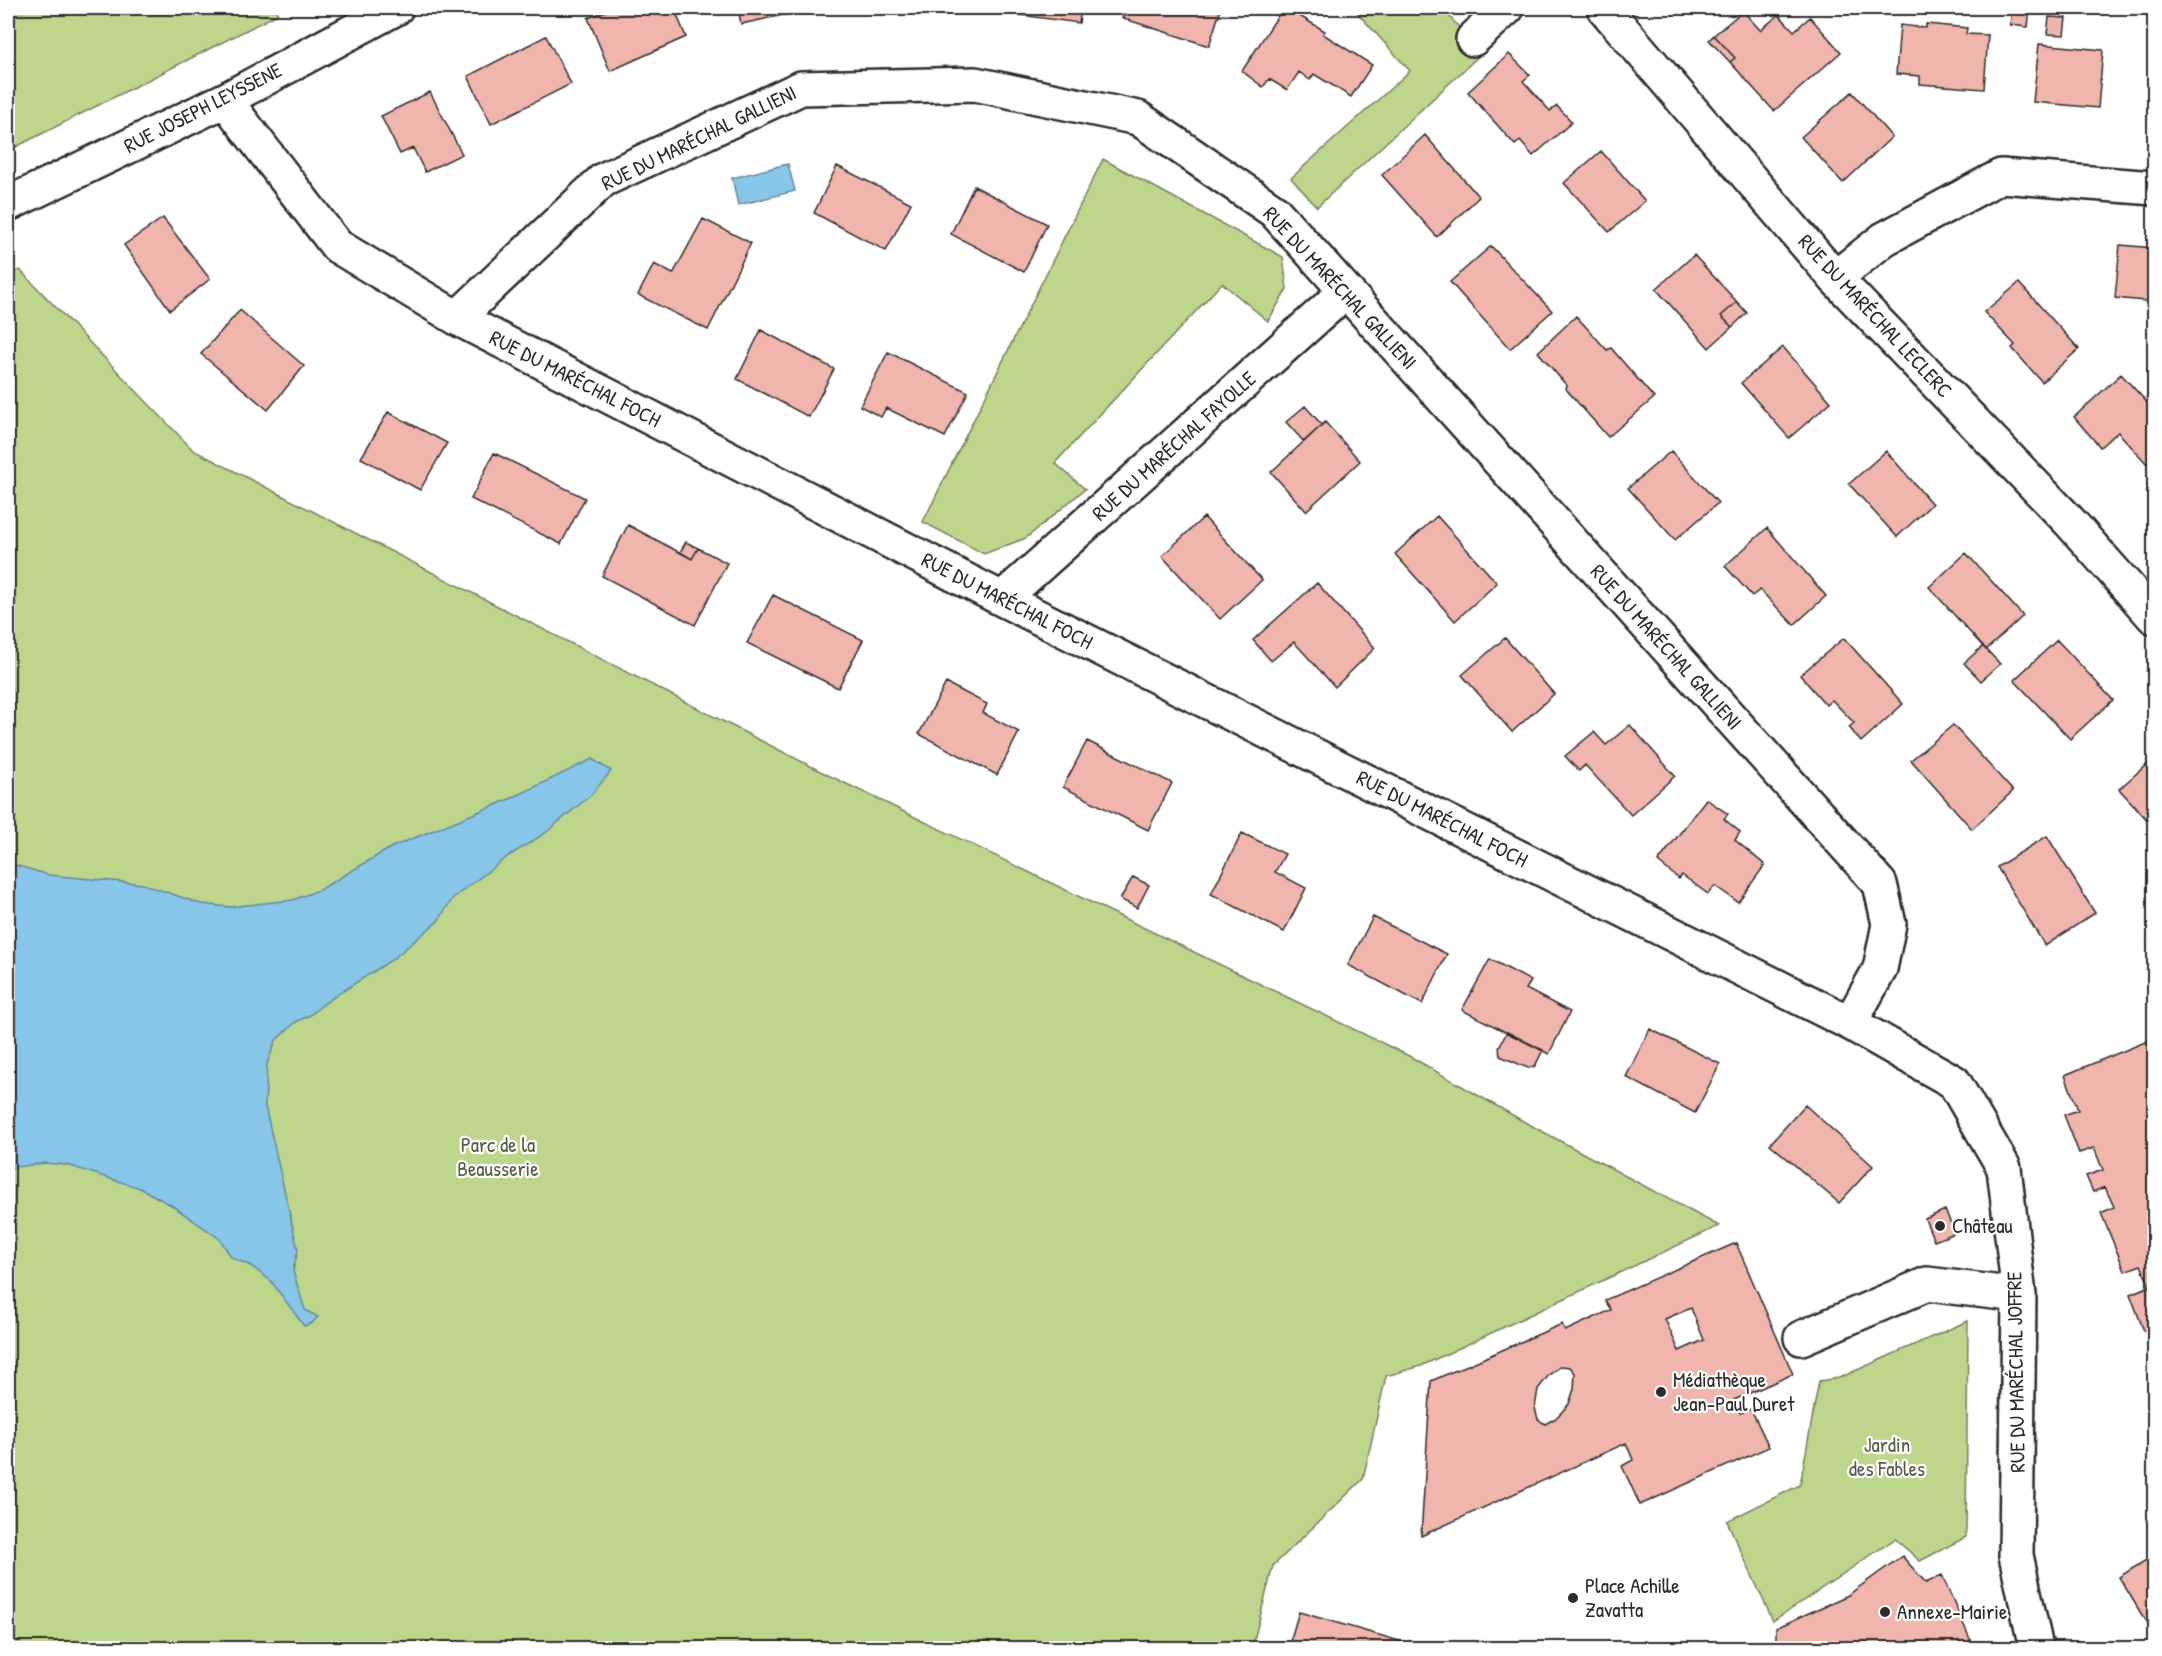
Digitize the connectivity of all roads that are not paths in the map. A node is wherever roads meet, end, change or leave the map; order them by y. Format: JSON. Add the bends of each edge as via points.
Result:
{"nodes":[{"id":1,"x":396,"y":8,"type":"edge"},
{"id":2,"x":1507,"y":8,"type":"edge"},
{"id":3,"x":1604,"y":8,"type":"edge"},
{"id":4,"x":1473,"y":39,"type":"dead end"},
{"id":5,"x":225,"y":100,"type":"junction"},
{"id":6,"x":2154,"y":188,"type":"edge"},
{"id":7,"x":8,"y":204,"type":"edge"},
{"id":8,"x":1835,"y":278,"type":"junction"},
{"id":9,"x":1345,"y":292,"type":"junction"},
{"id":10,"x":457,"y":318,"type":"junction"},
{"id":11,"x":1002,"y":599,"type":"junction"},
{"id":12,"x":2154,"y":617,"type":"edge"},
{"id":13,"x":1850,"y":1023,"type":"junction"},
{"id":14,"x":2019,"y":1295,"type":"junction"},
{"id":15,"x":1801,"y":1338,"type":"dead end"},
{"id":16,"x":2025,"y":1644,"type":"edge"}],
"edges":[{"from":1,"to":5,"type":"street","name":"RUE JOSEPH LEYSSENE"},
{"from":2,"to":4,"type":"street"},
{"from":3,"to":8,"type":"street","name":"RUE DU MARÉCHAL LECLERC"},
{"from":5,"to":7,"type":"street","name":"RUE JOSEPH LEYSSENE"},
{"from":5,"to":10,"type":"street","name":"RUE DU MARÉCHAL FOCH","via":[[337,246]]},
{"from":6,"to":8,"type":"street","via":[[2001,176],[1884,239]]},
{"from":8,"to":12,"type":"street","name":"RUE DU MARÉCHAL LECLERC","via":[[2070,522]]},
{"from":9,"to":10,"type":"street","name":"RUE DU MARÉCHAL GALLIENI","via":[[1274,211],[1138,118],[975,84],[801,88],[603,180]]},
{"from":9,"to":11,"type":"street","name":"RUE DU MARÉCHAL FAYOLLE"},
{"from":9,"to":13,"type":"street","name":"RUE DU MARÉCHAL GALLIENI","via":[[1880,884],[1889,924],[1880,969]]},
{"from":10,"to":11,"type":"street","name":"RUE DU MARÉCHAL FOCH"},
{"from":11,"to":13,"type":"street","name":"RUE DU MARÉCHAL FOCH"},
{"from":13,"to":14,"type":"street","name":"RUE DU MARÉCHAL JOFFRE","via":[[1953,1082],[2004,1168]]},
{"from":14,"to":15,"type":"street","via":[[1927,1284]]},
{"from":14,"to":16,"type":"street","name":"RUE DU MARÉCHAL JOFFRE","via":[[2016,1555]]}]}
